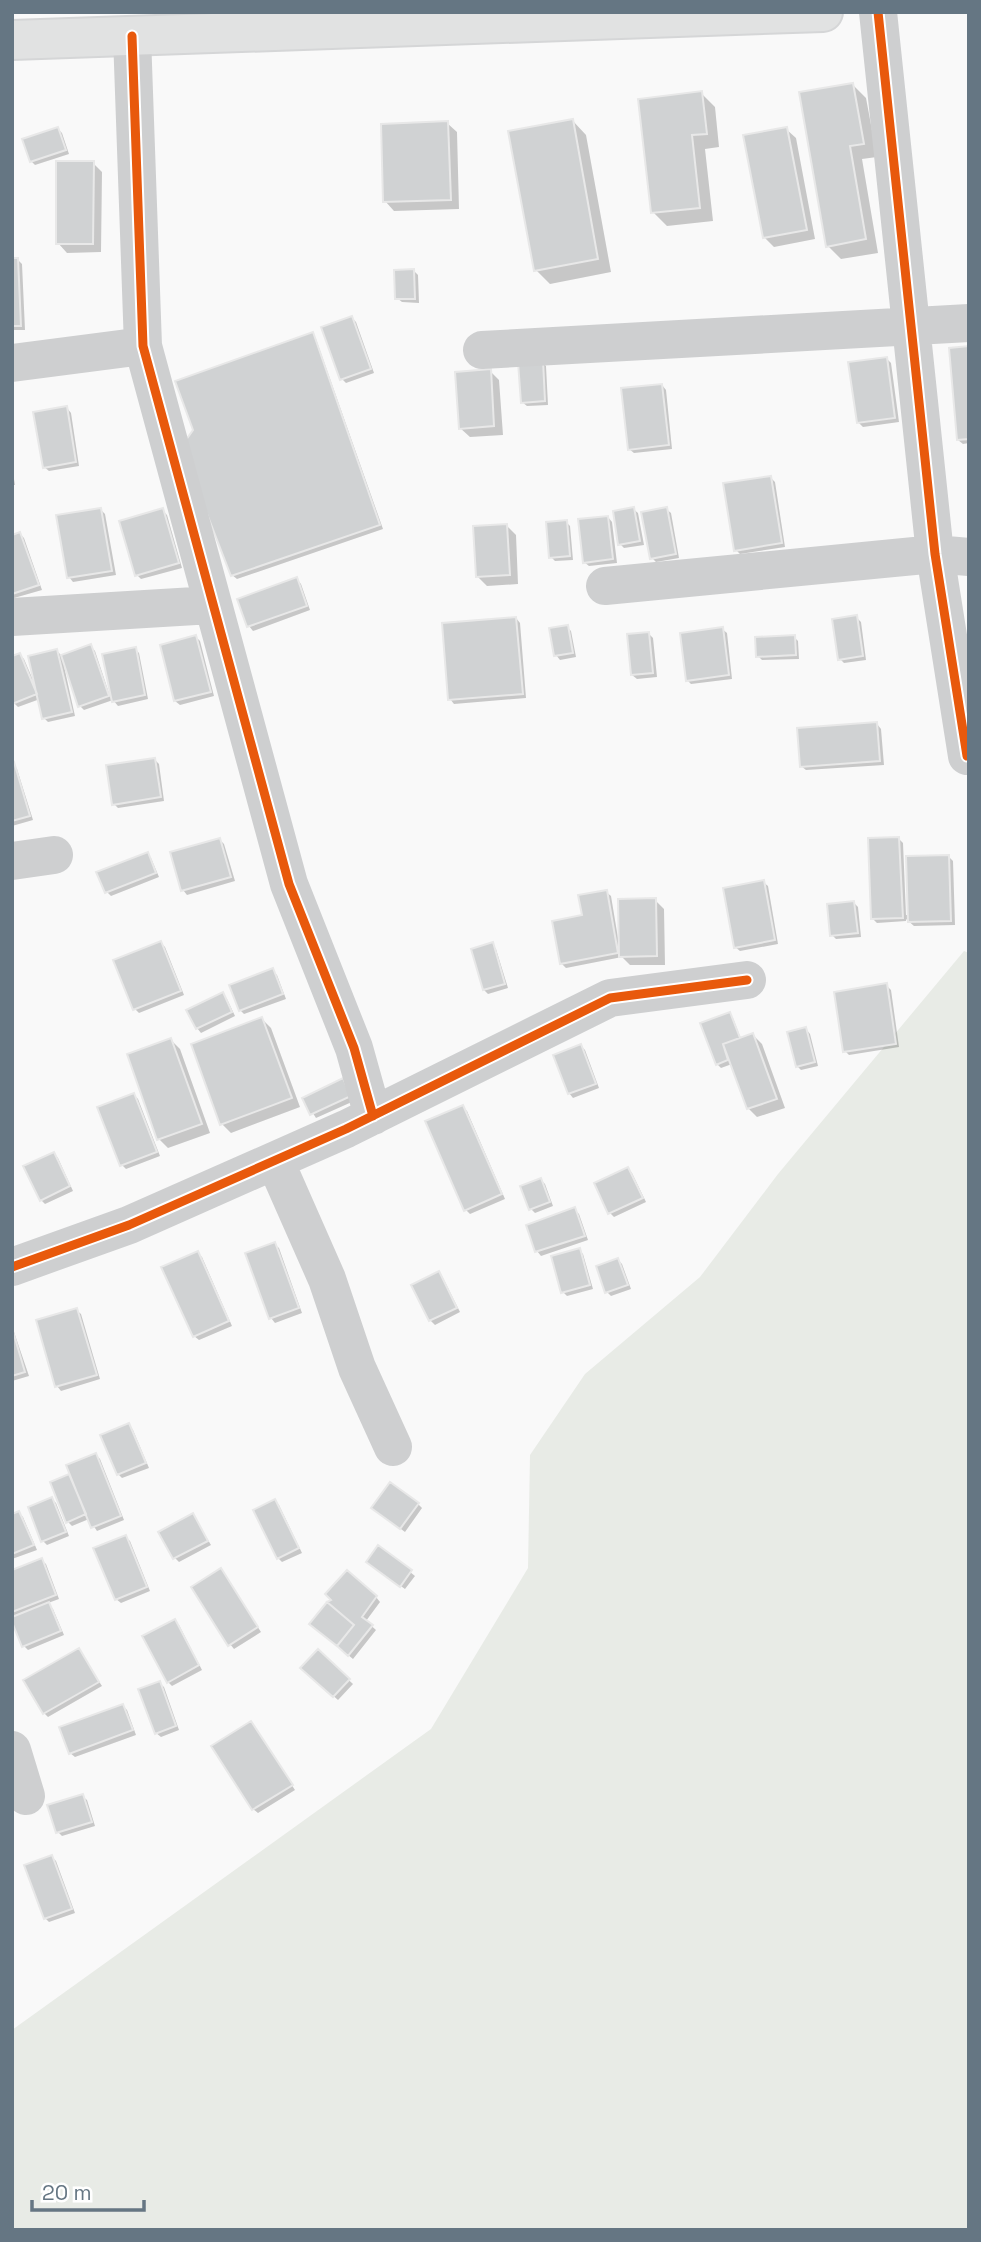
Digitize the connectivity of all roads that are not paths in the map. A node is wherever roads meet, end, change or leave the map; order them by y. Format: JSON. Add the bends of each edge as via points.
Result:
{"nodes":[{"id":1,"x":823,"y":12,"type":"edge"},
{"id":2,"x":878,"y":12,"type":"edge"},
{"id":3,"x":132,"y":36,"type":"junction"},
{"id":4,"x":12,"y":40,"type":"edge"},
{"id":5,"x":969,"y":323,"type":"edge"},
{"id":6,"x":912,"y":326,"type":"junction"},
{"id":7,"x":143,"y":346,"type":"junction"},
{"id":8,"x":482,"y":350,"type":"dead end"},
{"id":9,"x":12,"y":363,"type":"edge"},
{"id":10,"x":952,"y":556,"type":"edge"},
{"id":11,"x":605,"y":586,"type":"dead end"},
{"id":12,"x":212,"y":605,"type":"junction"},
{"id":13,"x":12,"y":617,"type":"edge"},
{"id":14,"x":967,"y":756,"type":"edge"},
{"id":15,"x":54,"y":855,"type":"dead end"},
{"id":16,"x":12,"y":861,"type":"edge"},
{"id":17,"x":747,"y":980,"type":"dead end"},
{"id":18,"x":373,"y":1116,"type":"junction"},
{"id":19,"x":275,"y":1161,"type":"junction"},
{"id":20,"x":12,"y":1267,"type":"edge"},
{"id":21,"x":393,"y":1447,"type":"dead end"},
{"id":22,"x":12,"y":1750,"type":"edge"},
{"id":23,"x":26,"y":1796,"type":"dead end"}],
"edges":[{"from":1,"to":3,"type":"main road"},
{"from":2,"to":6,"type":"street"},
{"from":3,"to":4,"type":"main road"},
{"from":3,"to":7,"type":"street"},
{"from":5,"to":6,"type":"street"},
{"from":6,"to":8,"type":"street"},
{"from":6,"to":10,"type":"street"},
{"from":7,"to":9,"type":"street"},
{"from":7,"to":12,"type":"street"},
{"from":10,"to":11,"type":"street"},
{"from":10,"to":14,"type":"street"},
{"from":12,"to":13,"type":"street"},
{"from":12,"to":18,"type":"street","via":[[289,884],[354,1048]]},
{"from":15,"to":16,"type":"street"},
{"from":17,"to":18,"type":"street","via":[[610,998]]},
{"from":18,"to":19,"type":"street"},
{"from":19,"to":20,"type":"street","via":[[129,1225]]},
{"from":19,"to":21,"type":"street"},
{"from":22,"to":23,"type":"street"}]}
